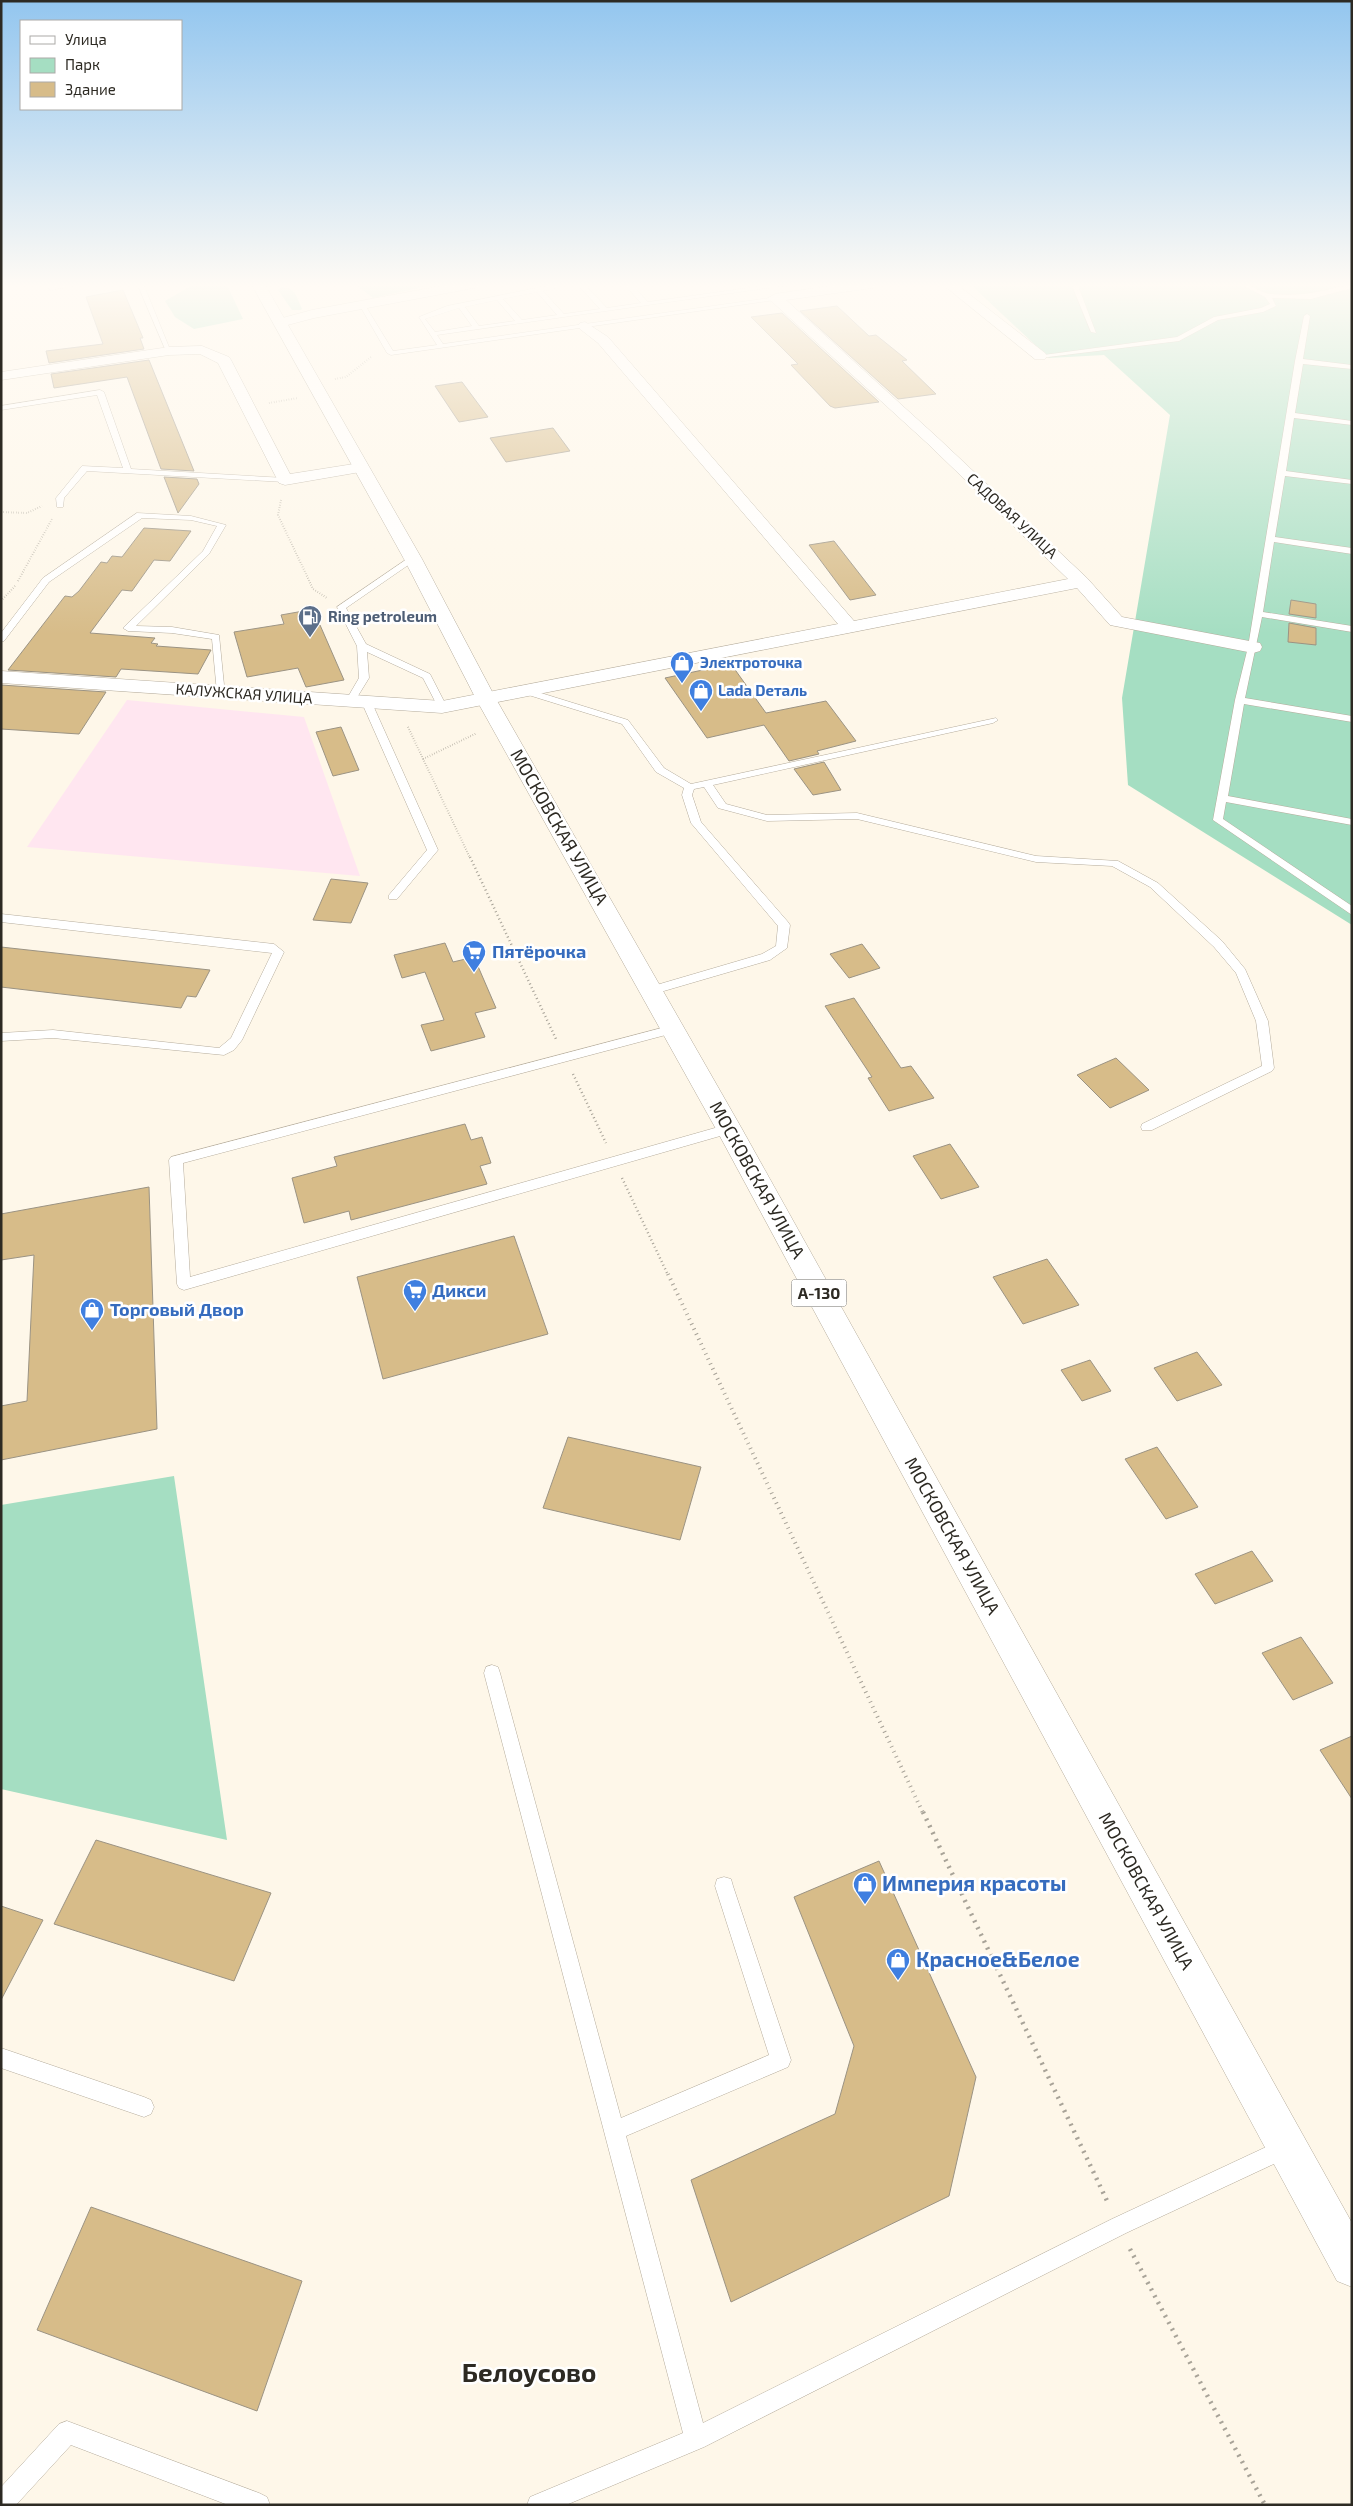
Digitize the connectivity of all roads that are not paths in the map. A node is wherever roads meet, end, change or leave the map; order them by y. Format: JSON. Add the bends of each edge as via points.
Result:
{"nodes":[{"id":1,"x":51,"y":400,"type":"edge"},
{"id":2,"x":103,"y":400,"type":"edge"},
{"id":3,"x":244,"y":400,"type":"edge"},
{"id":4,"x":322,"y":400,"type":"edge"},
{"id":5,"x":654,"y":400,"type":"edge"},
{"id":6,"x":889,"y":400,"type":"edge"},
{"id":7,"x":1293,"y":400,"type":"edge"},
{"id":8,"x":1,"y":408,"type":"edge"},
{"id":9,"x":1290,"y":415,"type":"junction"},
{"id":10,"x":1352,"y":423,"type":"edge"},
{"id":11,"x":360,"y":468,"type":"junction"},
{"id":12,"x":128,"y":471,"type":"junction"},
{"id":13,"x":1281,"y":473,"type":"junction"},
{"id":14,"x":285,"y":480,"type":"junction"},
{"id":15,"x":1352,"y":482,"type":"edge"},
{"id":16,"x":60,"y":502,"type":"road end"},
{"id":17,"x":1271,"y":539,"type":"junction"},
{"id":18,"x":1352,"y":550,"type":"edge"},
{"id":19,"x":413,"y":560,"type":"junction"},
{"id":20,"x":1082,"y":582,"type":"junction"},
{"id":21,"x":1258,"y":614,"type":"junction"},
{"id":22,"x":849,"y":626,"type":"junction"},
{"id":23,"x":1352,"y":628,"type":"edge"},
{"id":24,"x":1,"y":639,"type":"edge"},
{"id":25,"x":362,"y":646,"type":"junction"},
{"id":26,"x":1253,"y":647,"type":"junction"},
{"id":27,"x":1,"y":677,"type":"edge"},
{"id":28,"x":525,"y":691,"type":"junction"},
{"id":29,"x":222,"y":693,"type":"junction"},
{"id":30,"x":486,"y":699,"type":"junction"},
{"id":31,"x":1240,"y":700,"type":"junction"},
{"id":32,"x":359,"y":702,"type":"junction"},
{"id":33,"x":442,"y":707,"type":"junction"},
{"id":34,"x":1352,"y":719,"type":"edge"},
{"id":35,"x":993,"y":720,"type":"dead end"},
{"id":36,"x":707,"y":784,"type":"junction"},
{"id":37,"x":690,"y":787,"type":"junction"},
{"id":38,"x":1222,"y":798,"type":"junction"},
{"id":39,"x":1352,"y":822,"type":"edge"},
{"id":40,"x":392,"y":897,"type":"dead end"},
{"id":41,"x":1352,"y":911,"type":"edge"},
{"id":42,"x":1,"y":918,"type":"edge"},
{"id":43,"x":657,"y":989,"type":"dead end"},
{"id":44,"x":673,"y":1029,"type":"junction"},
{"id":45,"x":1,"y":1037,"type":"edge"},
{"id":46,"x":1147,"y":1127,"type":"dead end"},
{"id":47,"x":729,"y":1129,"type":"junction"},
{"id":48,"x":492,"y":1672,"type":"dead end"},
{"id":49,"x":724,"y":1886,"type":"dead end"},
{"id":50,"x":1,"y":2058,"type":"edge"},
{"id":51,"x":144,"y":2107,"type":"dead end"},
{"id":52,"x":614,"y":2130,"type":"junction"},
{"id":53,"x":1286,"y":2148,"type":"junction"},
{"id":54,"x":1352,"y":2266,"type":"edge"},
{"id":55,"x":696,"y":2439,"type":"junction"},
{"id":56,"x":3,"y":2503,"type":"edge"},
{"id":57,"x":259,"y":2505,"type":"edge"},
{"id":58,"x":538,"y":2505,"type":"edge"}],
"edges":[{"from":1,"to":8,"type":"lane"},
{"from":2,"to":12,"type":"lane"},
{"from":3,"to":14,"type":"main road"},
{"from":4,"to":11,"type":"main road","name":"МОСКОВСКАЯ УЛИЦА","number":"А-130"},
{"from":5,"to":22,"type":"main road"},
{"from":6,"to":20,"type":"main road","name":"САДОВАЯ УЛИЦА"},
{"from":7,"to":9,"type":"lane"},
{"from":9,"to":10,"type":"lane"},
{"from":9,"to":13,"type":"lane"},
{"from":11,"to":14,"type":"main road"},
{"from":11,"to":19,"type":"main road","name":"МОСКОВСКАЯ УЛИЦА","number":"А-130"},
{"from":12,"to":14,"type":"lane"},
{"from":12,"to":16,"type":"lane","via":[[85,468]]},
{"from":13,"to":15,"type":"lane"},
{"from":13,"to":17,"type":"lane"},
{"from":17,"to":18,"type":"lane"},
{"from":17,"to":21,"type":"lane"},
{"from":19,"to":25,"type":"lane","via":[[341,607]]},
{"from":19,"to":30,"type":"main road","name":"МОСКОВСКАЯ УЛИЦА","number":"А-130"},
{"from":20,"to":22,"type":"main road","name":"КАЛУЖСКАЯ УЛИЦА"},
{"from":20,"to":26,"type":"main road","name":"САДОВАЯ УЛИЦА","via":[[1116,621]]},
{"from":21,"to":23,"type":"lane"},
{"from":21,"to":26,"type":"lane"},
{"from":22,"to":28,"type":"main road","name":"КАЛУЖСКАЯ УЛИЦА"},
{"from":24,"to":29,"type":"lane","via":[[46,580],[140,515],[191,518],[222,525],[206,552],[128,628],[216,637]]},
{"from":25,"to":32,"type":"lane","via":[[364,678]]},
{"from":25,"to":33,"type":"lane","via":[[427,676]]},
{"from":26,"to":31,"type":"lane"},
{"from":27,"to":29,"type":"main road","name":"КАЛУЖСКАЯ УЛИЦА"},
{"from":28,"to":30,"type":"main road","name":"КАЛУЖСКАЯ УЛИЦА"},
{"from":28,"to":37,"type":"lane","via":[[624,722],[660,770]]},
{"from":29,"to":32,"type":"main road","name":"КАЛУЖСКАЯ УЛИЦА"},
{"from":30,"to":33,"type":"main road","name":"КАЛУЖСКАЯ УЛИЦА"},
{"from":30,"to":44,"type":"main road","name":"МОСКОВСКАЯ УЛИЦА","number":"А-130"},
{"from":31,"to":34,"type":"lane"},
{"from":31,"to":38,"type":"lane"},
{"from":32,"to":33,"type":"main road","name":"КАЛУЖСКАЯ УЛИЦА"},
{"from":32,"to":40,"type":"lane","via":[[433,850]]},
{"from":35,"to":36,"type":"lane"},
{"from":36,"to":37,"type":"lane"},
{"from":36,"to":46,"type":"lane","via":[[722,806],[767,818],[858,816],[1036,859],[1114,863],[1154,885],[1218,944],[1241,972],[1262,1021],[1268,1068]]},
{"from":37,"to":43,"type":"lane","via":[[687,795],[696,823],[784,925],[781,948],[766,956]]},
{"from":38,"to":39,"type":"lane"},
{"from":38,"to":41,"type":"lane","via":[[1218,820]]},
{"from":42,"to":45,"type":"lane","via":[[266,947],[278,952],[236,1040],[220,1052],[53,1034]]},
{"from":44,"to":47,"type":"main road","name":"МОСКОВСКАЯ УЛИЦА","number":"А-130"},
{"from":44,"to":47,"type":"lane","via":[[176,1160],[184,1284]]},
{"from":47,"to":53,"type":"main road","name":"МОСКОВСКАЯ УЛИЦА","number":"А-130"},
{"from":48,"to":52,"type":"lane"},
{"from":49,"to":52,"type":"lane","via":[[781,2060]]},
{"from":50,"to":51,"type":"lane"},
{"from":52,"to":55,"type":"lane"},
{"from":53,"to":54,"type":"main road","name":"МОСКОВСКАЯ УЛИЦА","number":"А-130"},
{"from":53,"to":55,"type":"lane","via":[[1118,2226]]},
{"from":55,"to":58,"type":"lane"},
{"from":56,"to":57,"type":"lane","via":[[67,2432]]}]}
